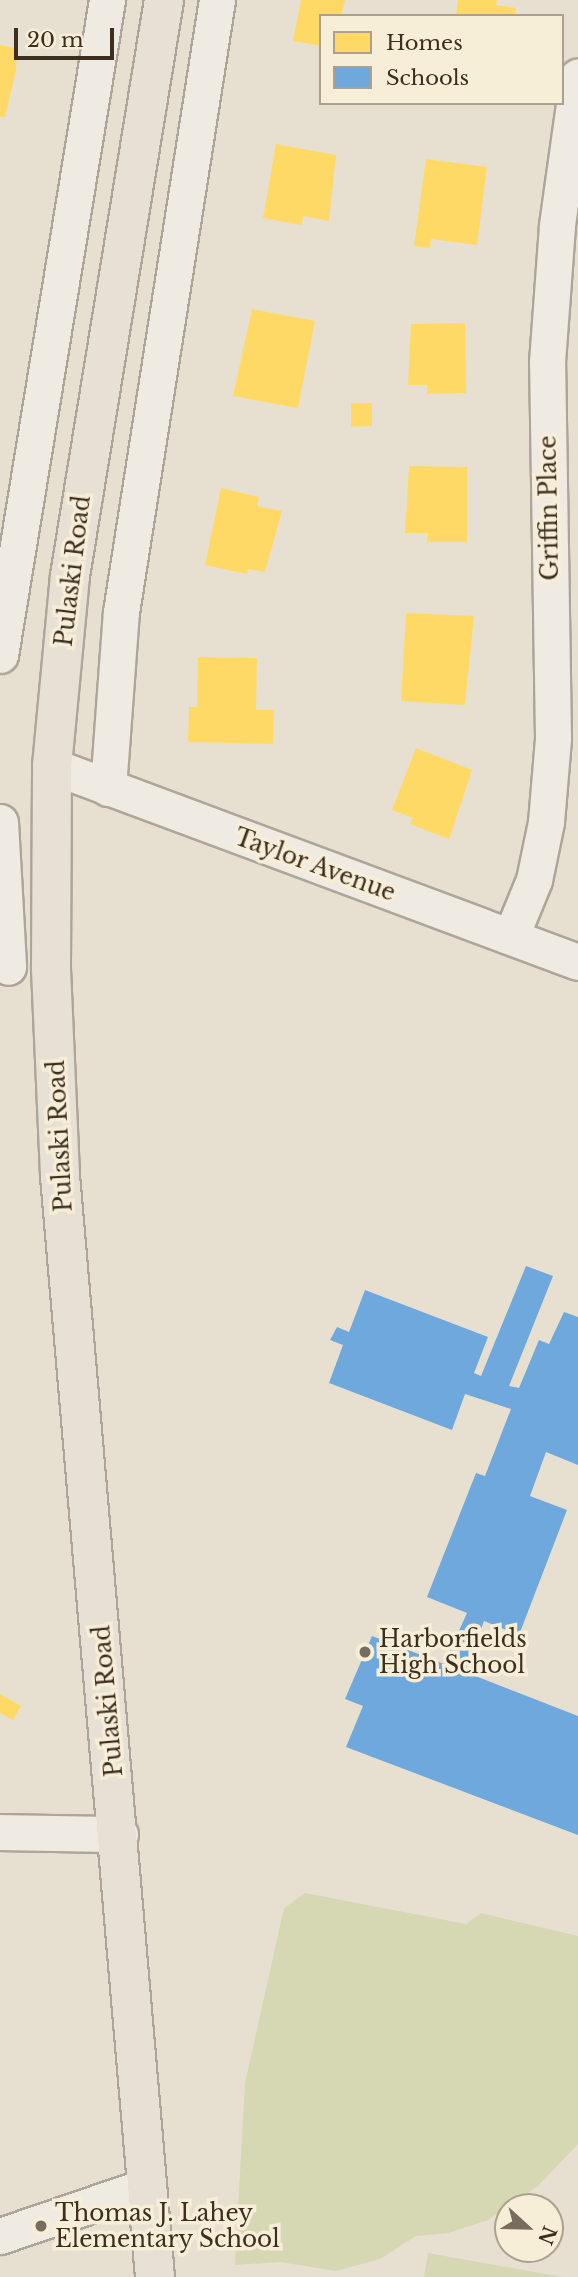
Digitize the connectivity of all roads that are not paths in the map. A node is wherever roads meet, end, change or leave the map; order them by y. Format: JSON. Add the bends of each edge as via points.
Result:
{"nodes":[{"id":1,"x":107,"y":0,"type":"edge"},
{"id":2,"x":163,"y":0,"type":"edge"},
{"id":3,"x":217,"y":0,"type":"edge"},
{"id":4,"x":578,"y":76,"type":"edge"},
{"id":5,"x":0,"y":655,"type":"edge"},
{"id":6,"x":52,"y":766,"type":"junction"},
{"id":7,"x":108,"y":788,"type":"junction"},
{"id":8,"x":0,"y":822,"type":"edge"},
{"id":9,"x":511,"y":936,"type":"junction"},
{"id":10,"x":578,"y":962,"type":"edge"},
{"id":11,"x":51,"y":965,"type":"junction"},
{"id":12,"x":4,"y":966,"type":"edge"},
{"id":13,"x":0,"y":1832,"type":"edge"},
{"id":14,"x":120,"y":1834,"type":"junction"},
{"id":15,"x":146,"y":2186,"type":"junction"},
{"id":16,"x":0,"y":2236,"type":"edge"},
{"id":17,"x":155,"y":2277,"type":"edge"}],
"edges":[{"from":1,"to":5,"type":"street"},
{"from":2,"to":6,"type":"main road","name":"Pulaski Road","via":[[70,576]]},
{"from":3,"to":7,"type":"street","via":[[121,612]]},
{"from":4,"to":9,"type":"street","name":"Griffin Place","via":[[557,225],[547,362],[553,738],[537,868]]},
{"from":6,"to":7,"type":"street","name":"Taylor Avenue"},
{"from":6,"to":11,"type":"main road","name":"Pulaski Road"},
{"from":7,"to":9,"type":"street","name":"Taylor Avenue"},
{"from":8,"to":12,"type":"street"},
{"from":9,"to":10,"type":"street","name":"Taylor Avenue"},
{"from":11,"to":12,"type":"street"},
{"from":11,"to":14,"type":"main road","name":"Pulaski Road","via":[[60,1175]]},
{"from":13,"to":14,"type":"street"},
{"from":14,"to":15,"type":"main road","name":"Pulaski Road"},
{"from":15,"to":16,"type":"street"},
{"from":15,"to":17,"type":"main road","name":"Pulaski Road"}]}
